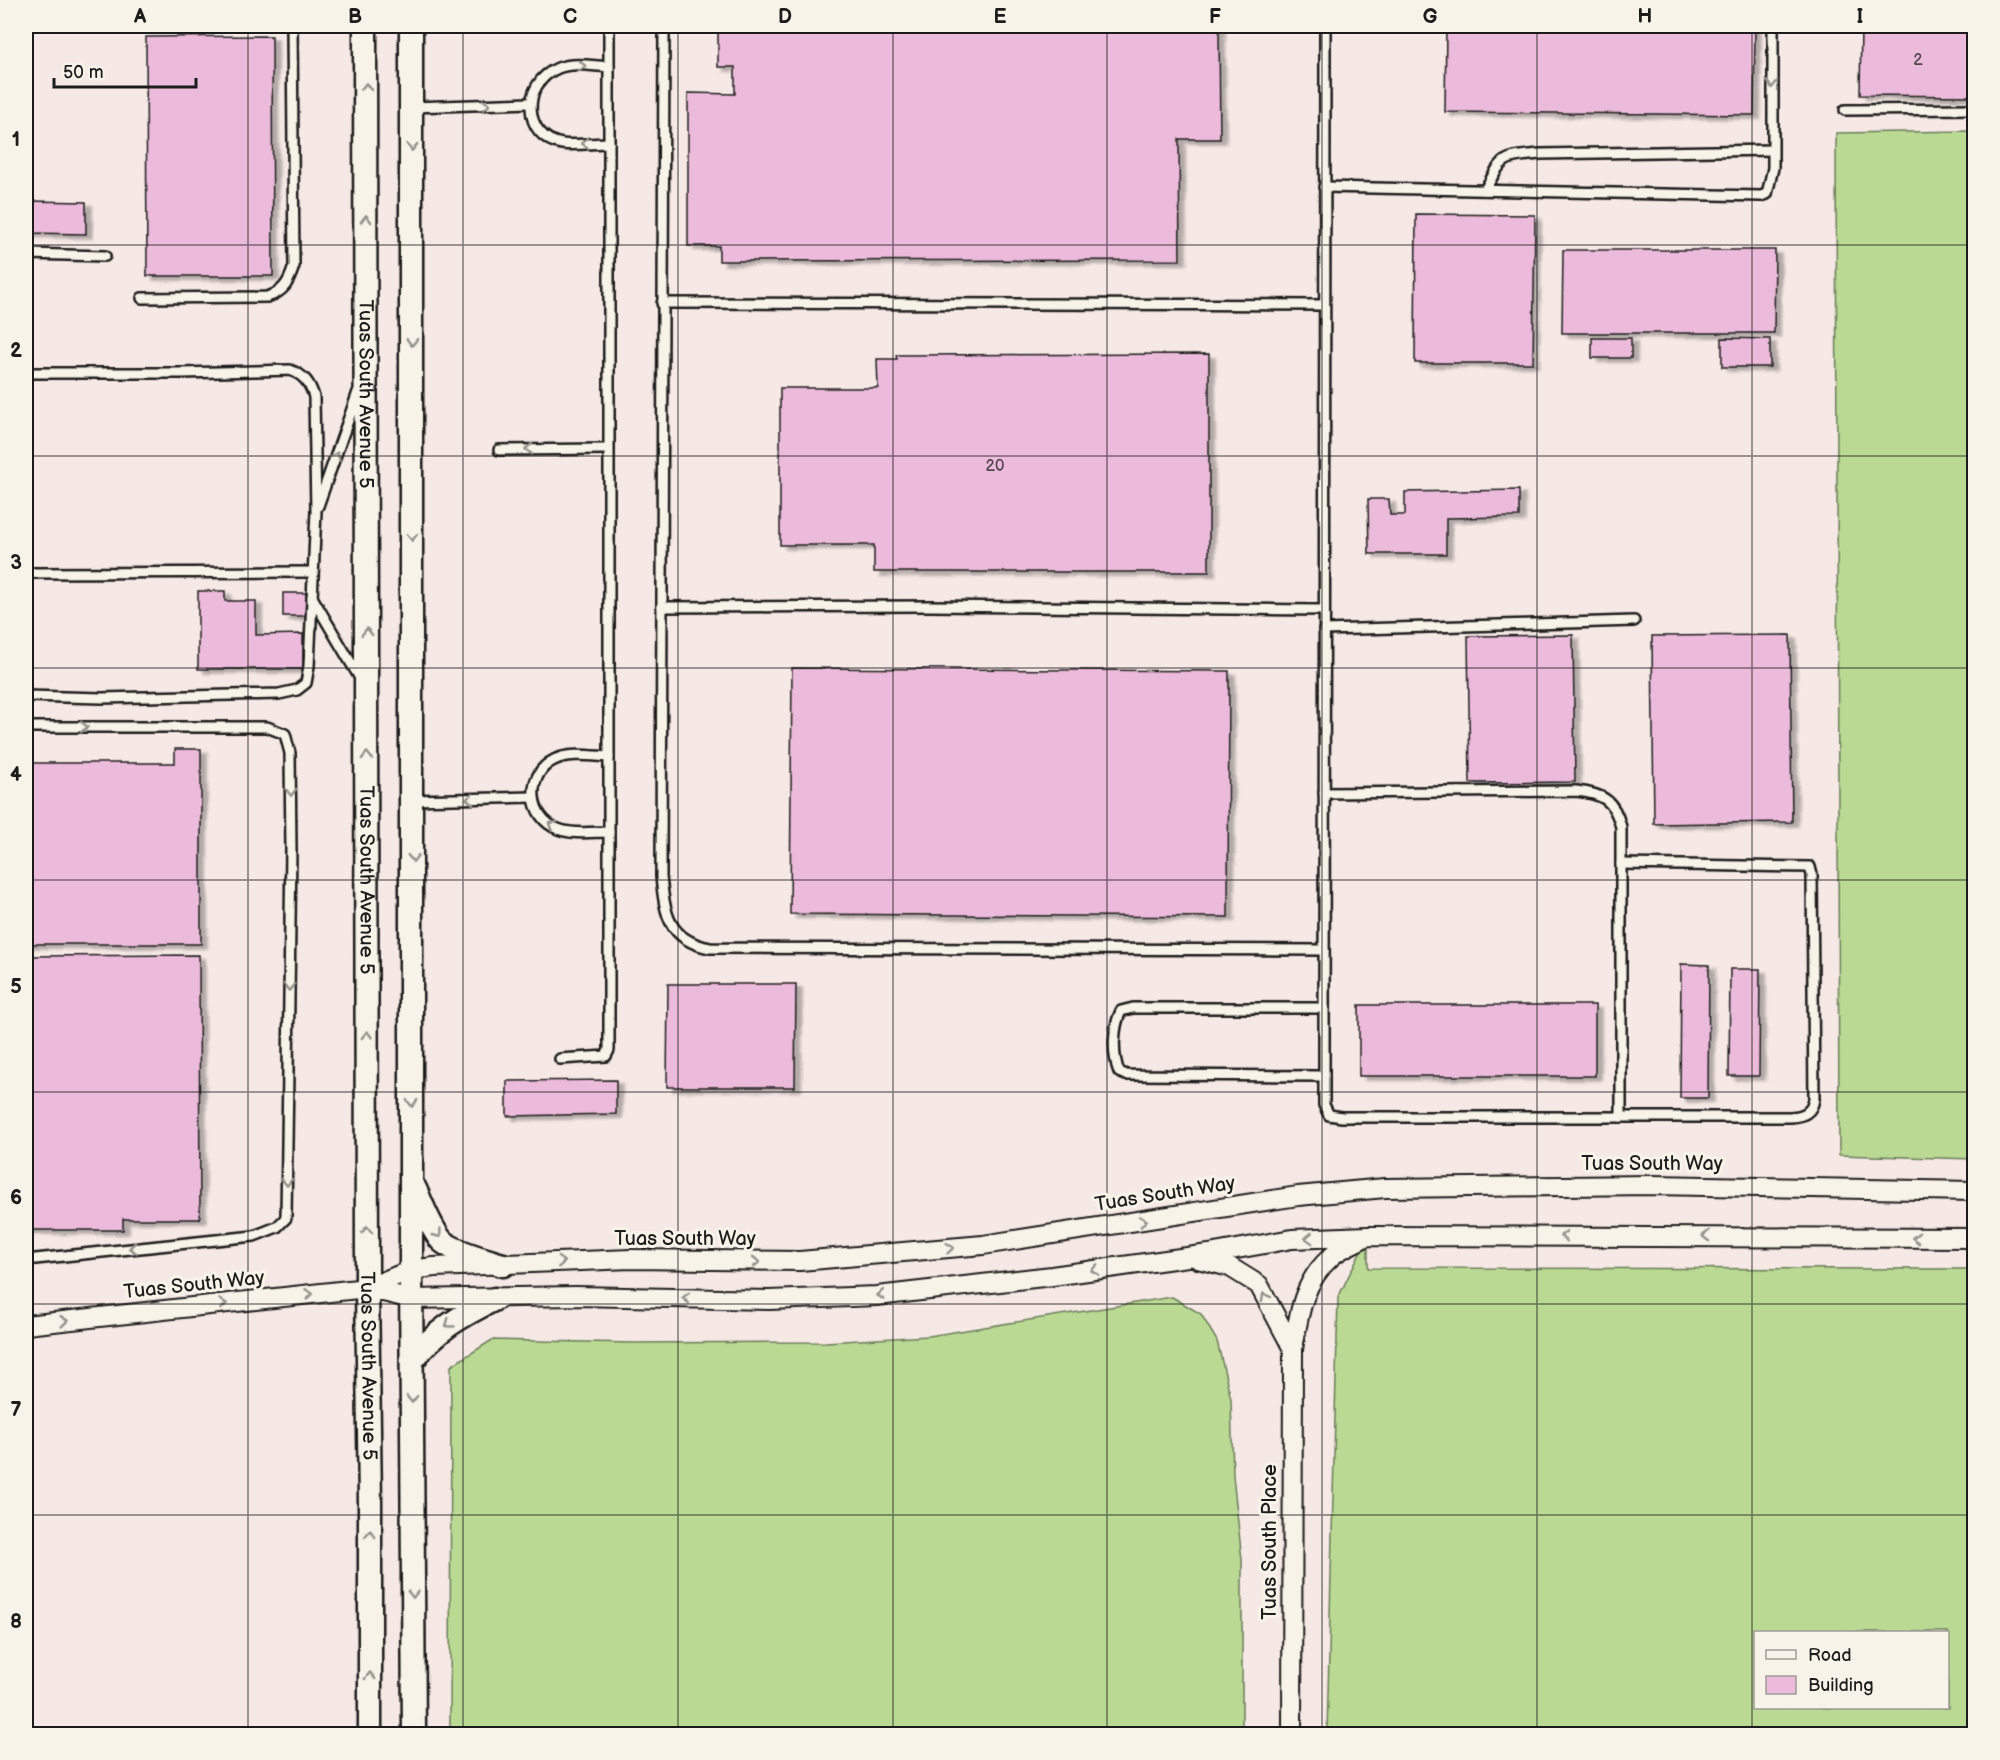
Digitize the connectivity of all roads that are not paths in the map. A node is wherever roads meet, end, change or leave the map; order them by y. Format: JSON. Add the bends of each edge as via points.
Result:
{"nodes":[{"id":1,"x":292,"y":26,"type":"edge"},
{"id":2,"x":365,"y":26,"type":"edge"},
{"id":3,"x":411,"y":26,"type":"edge"},
{"id":4,"x":609,"y":26,"type":"edge"},
{"id":5,"x":664,"y":26,"type":"edge"},
{"id":6,"x":1325,"y":26,"type":"edge"},
{"id":7,"x":1773,"y":26,"type":"edge"},
{"id":8,"x":609,"y":66,"type":"junction"},
{"id":9,"x":530,"y":103,"type":"junction"},
{"id":10,"x":412,"y":107,"type":"junction"},
{"id":11,"x":1974,"y":109,"type":"edge"},
{"id":12,"x":1845,"y":110,"type":"dead end"},
{"id":13,"x":609,"y":143,"type":"junction"},
{"id":14,"x":1772,"y":150,"type":"junction"},
{"id":15,"x":1324,"y":187,"type":"junction"},
{"id":16,"x":1485,"y":190,"type":"junction"},
{"id":17,"x":26,"y":254,"type":"edge"},
{"id":18,"x":105,"y":256,"type":"dead end"},
{"id":19,"x":142,"y":298,"type":"dead end"},
{"id":20,"x":662,"y":303,"type":"junction"},
{"id":21,"x":1324,"y":305,"type":"junction"},
{"id":22,"x":366,"y":370,"type":"junction"},
{"id":23,"x":26,"y":373,"type":"edge"},
{"id":24,"x":608,"y":449,"type":"junction"},
{"id":25,"x":499,"y":450,"type":"dead end"},
{"id":26,"x":316,"y":511,"type":"junction"},
{"id":27,"x":313,"y":572,"type":"junction"},
{"id":28,"x":26,"y":573,"type":"edge"},
{"id":29,"x":312,"y":597,"type":"junction"},
{"id":30,"x":662,"y":607,"type":"junction"},
{"id":31,"x":1324,"y":610,"type":"junction"},
{"id":32,"x":1634,"y":621,"type":"dead end"},
{"id":33,"x":1324,"y":630,"type":"junction"},
{"id":34,"x":367,"y":690,"type":"junction"},
{"id":35,"x":26,"y":696,"type":"edge"},
{"id":36,"x":26,"y":727,"type":"edge"},
{"id":37,"x":609,"y":756,"type":"junction"},
{"id":38,"x":1324,"y":793,"type":"junction"},
{"id":39,"x":533,"y":797,"type":"junction"},
{"id":40,"x":412,"y":800,"type":"junction"},
{"id":41,"x":609,"y":832,"type":"junction"},
{"id":42,"x":1621,"y":864,"type":"junction"},
{"id":43,"x":1324,"y":950,"type":"junction"},
{"id":44,"x":1324,"y":1008,"type":"junction"},
{"id":45,"x":560,"y":1059,"type":"dead end"},
{"id":46,"x":1324,"y":1076,"type":"junction"},
{"id":47,"x":1621,"y":1117,"type":"junction"},
{"id":48,"x":412,"y":1182,"type":"junction"},
{"id":49,"x":1974,"y":1191,"type":"edge"},
{"id":50,"x":1368,"y":1236,"type":"junction"},
{"id":51,"x":1974,"y":1238,"type":"edge"},
{"id":52,"x":1190,"y":1256,"type":"junction"},
{"id":53,"x":26,"y":1260,"type":"edge"},
{"id":54,"x":502,"y":1265,"type":"junction"},
{"id":55,"x":411,"y":1270,"type":"junction"},
{"id":56,"x":367,"y":1288,"type":"junction"},
{"id":57,"x":412,"y":1299,"type":"junction"},
{"id":58,"x":495,"y":1299,"type":"junction"},
{"id":59,"x":26,"y":1325,"type":"edge"},
{"id":60,"x":1293,"y":1349,"type":"junction"},
{"id":61,"x":412,"y":1361,"type":"junction"},
{"id":62,"x":370,"y":1734,"type":"edge"},
{"id":63,"x":414,"y":1734,"type":"edge"},
{"id":64,"x":1292,"y":1734,"type":"edge"}],
"edges":[{"from":1,"to":19,"type":"lane","via":[[294,266],[289,282],[267,297]]},
{"from":22,"to":2,"type":"street","name":"Tuas South Avenue 5","one_way":true},
{"from":3,"to":10,"type":"street"},
{"from":4,"to":8,"type":"lane"},
{"from":5,"to":20,"type":"lane"},
{"from":6,"to":15,"type":"lane"},
{"from":7,"to":14,"type":"lane","one_way":true},
{"from":9,"to":8,"type":"lane","one_way":true,"via":[[541,78],[556,69],[565,65]]},
{"from":8,"to":13,"type":"lane"},
{"from":10,"to":9,"type":"lane","one_way":true},
{"from":13,"to":9,"type":"lane","one_way":true,"via":[[561,144],[549,138],[538,129]]},
{"from":10,"to":40,"type":"street","one_way":true},
{"from":11,"to":12,"type":"lane"},
{"from":13,"to":24,"type":"lane"},
{"from":14,"to":16,"type":"lane","via":[[1519,156],[1500,163]]},
{"from":14,"to":16,"type":"lane","via":[[1770,186],[1767,194],[1761,196]]},
{"from":15,"to":16,"type":"lane"},
{"from":15,"to":21,"type":"lane"},
{"from":17,"to":18,"type":"lane"},
{"from":20,"to":21,"type":"lane"},
{"from":20,"to":30,"type":"lane"},
{"from":21,"to":31,"type":"lane"},
{"from":26,"to":22,"type":"lane","one_way":true},
{"from":34,"to":22,"type":"street","name":"Tuas South Avenue 5","one_way":true},
{"from":23,"to":26,"type":"lane","via":[[297,373],[310,384],[314,397]]},
{"from":24,"to":25,"type":"lane","one_way":true},
{"from":24,"to":37,"type":"lane"},
{"from":26,"to":27,"type":"lane"},
{"from":27,"to":28,"type":"lane"},
{"from":27,"to":29,"type":"lane"},
{"from":29,"to":34,"type":"lane"},
{"from":29,"to":35,"type":"lane","via":[[309,666],[306,683],[297,690],[279,694],[102,698]]},
{"from":30,"to":31,"type":"lane"},
{"from":30,"to":43,"type":"lane","via":[[661,877],[669,922],[679,936],[693,945]]},
{"from":31,"to":33,"type":"lane"},
{"from":32,"to":33,"type":"lane"},
{"from":33,"to":38,"type":"lane"},
{"from":56,"to":34,"type":"street","name":"Tuas South Avenue 5","one_way":true},
{"from":36,"to":53,"type":"lane","one_way":true,"via":[[267,727],[285,734],[290,753],[291,849],[286,1218],[254,1236]]},
{"from":37,"to":39,"type":"lane","via":[[554,759],[538,775]]},
{"from":37,"to":41,"type":"lane"},
{"from":38,"to":42,"type":"lane","via":[[1591,792],[1614,806],[1621,827]]},
{"from":38,"to":43,"type":"lane"},
{"from":39,"to":40,"type":"lane","one_way":true},
{"from":41,"to":39,"type":"lane","one_way":true,"via":[[557,829],[541,817]]},
{"from":40,"to":48,"type":"street","one_way":true},
{"from":41,"to":45,"type":"lane","via":[[609,1050],[606,1056]]},
{"from":42,"to":47,"type":"lane"},
{"from":42,"to":47,"type":"lane","via":[[1810,867],[1814,1099],[1811,1109],[1802,1116]]},
{"from":43,"to":44,"type":"lane"},
{"from":44,"to":46,"type":"lane"},
{"from":44,"to":46,"type":"lane","via":[[1133,1008],[1121,1011],[1115,1043],[1116,1064],[1126,1075]]},
{"from":46,"to":47,"type":"lane","via":[[1324,1105],[1334,1117]]},
{"from":48,"to":54,"type":"street","one_way":true,"via":[[442,1241]]},
{"from":48,"to":55,"type":"street"},
{"from":54,"to":49,"type":"street","name":"Tuas South Way","one_way":true,"via":[[631,1259],[800,1261],[972,1246],[1298,1196],[1385,1188],[1652,1185]]},
{"from":51,"to":50,"type":"street","name":"Tuas South Way","one_way":true},
{"from":50,"to":52,"type":"street","name":"Tuas South Way","one_way":true,"via":[[1292,1239]]},
{"from":50,"to":60,"type":"street","name":"Tuas South Place","via":[[1332,1255],[1312,1278],[1300,1307]]},
{"from":52,"to":58,"type":"street","name":"Tuas South Way","one_way":true,"via":[[877,1296],[769,1300],[576,1296]]},
{"from":60,"to":52,"type":"street","name":"Tuas South Place","one_way":true,"via":[[1258,1285],[1230,1267]]},
{"from":54,"to":55,"type":"street","name":"Tuas South Way"},
{"from":55,"to":56,"type":"street","name":"Tuas South Way"},
{"from":55,"to":57,"type":"street"},
{"from":56,"to":57,"type":"street","name":"Tuas South Way"},
{"from":59,"to":56,"type":"street","name":"Tuas South Way","one_way":true},
{"from":62,"to":56,"type":"street","name":"Tuas South Avenue 5","one_way":true},
{"from":57,"to":58,"type":"street","name":"Tuas South Way"},
{"from":57,"to":61,"type":"street"},
{"from":58,"to":61,"type":"street","one_way":true,"via":[[445,1327]]},
{"from":60,"to":64,"type":"street","name":"Tuas South Place"},
{"from":61,"to":63,"type":"street","one_way":true}]}
